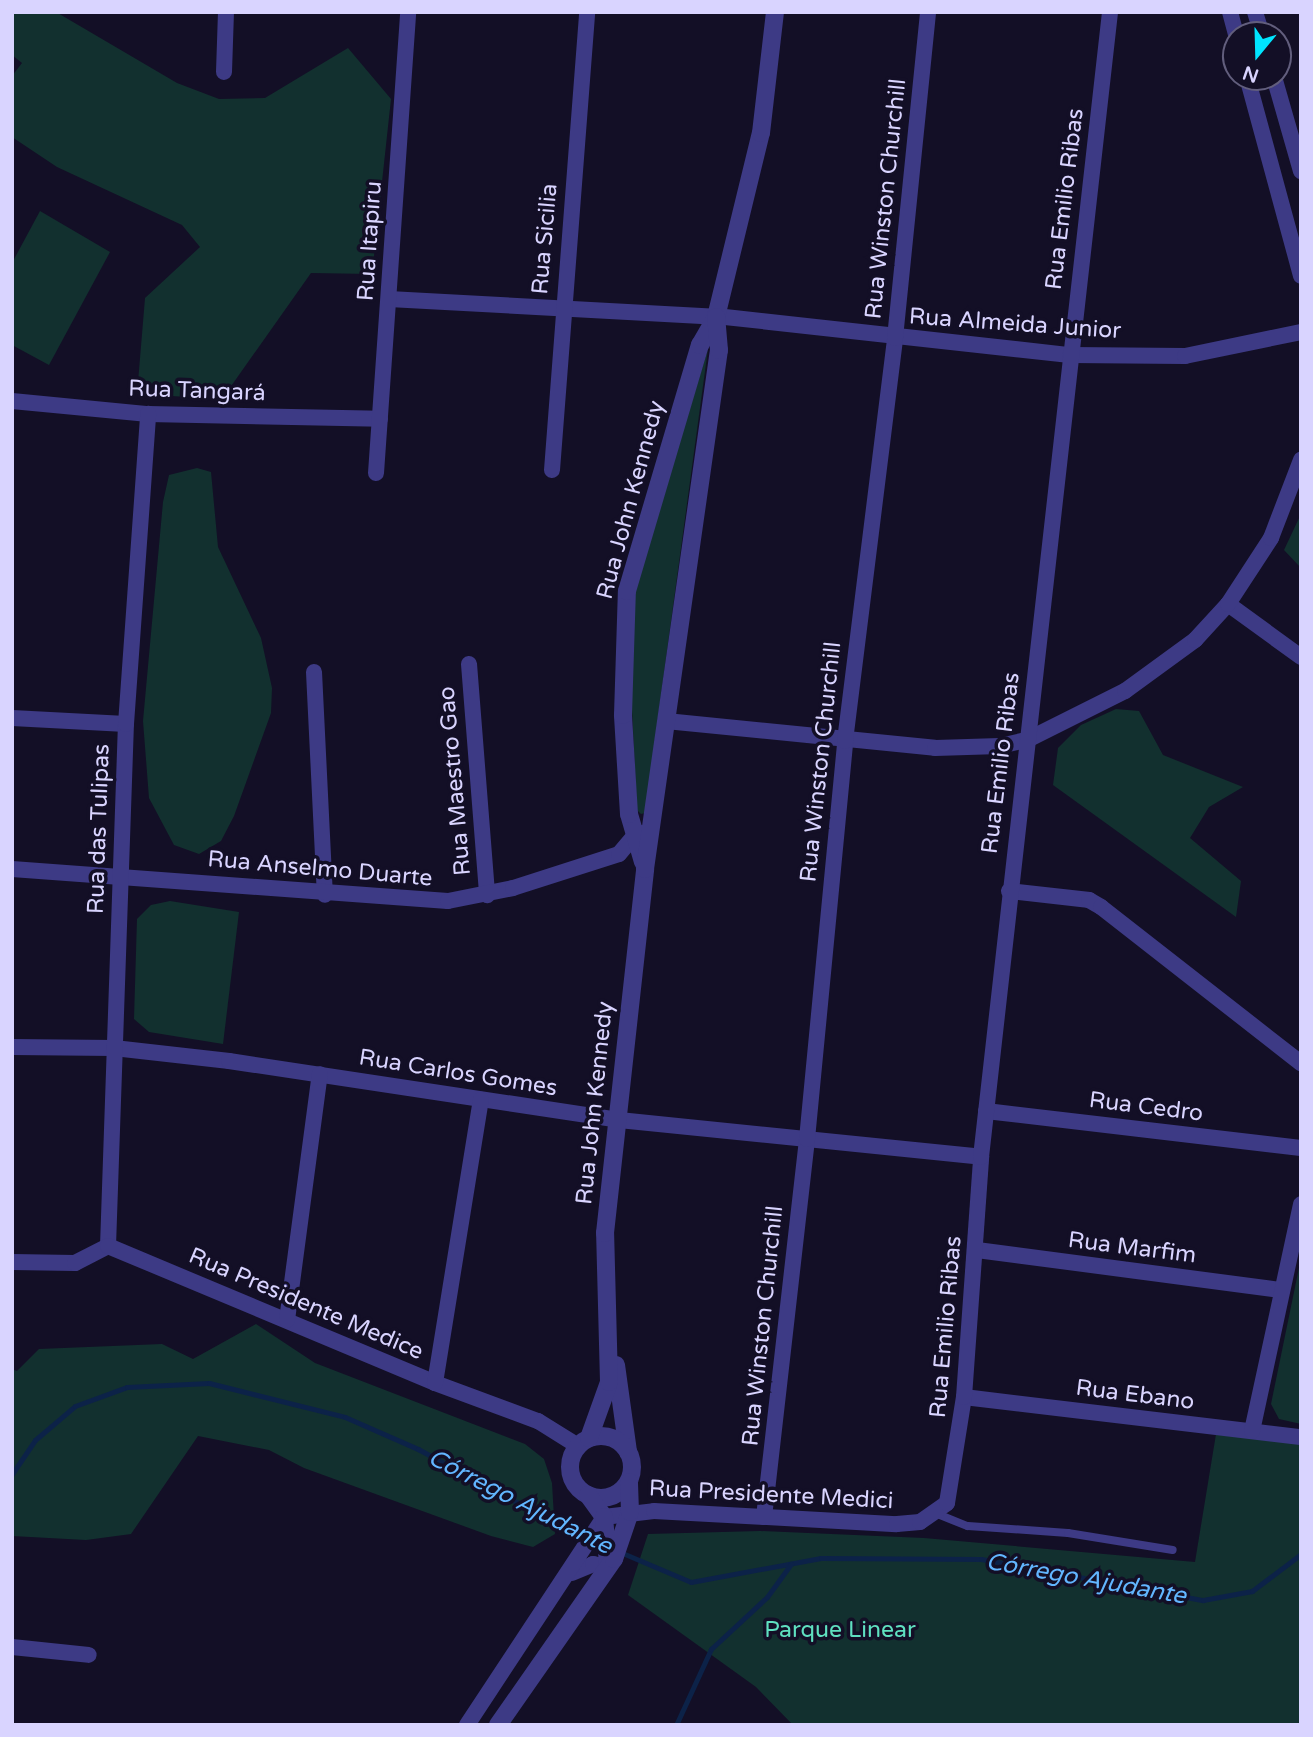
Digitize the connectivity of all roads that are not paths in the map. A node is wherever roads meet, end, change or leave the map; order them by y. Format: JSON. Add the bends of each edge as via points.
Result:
{"nodes":[{"id":1,"x":226,"y":12,"type":"edge"},
{"id":2,"x":408,"y":12,"type":"edge"},
{"id":3,"x":587,"y":12,"type":"edge"},
{"id":4,"x":775,"y":12,"type":"edge"},
{"id":5,"x":928,"y":12,"type":"edge"},
{"id":6,"x":1110,"y":12,"type":"edge"},
{"id":7,"x":224,"y":72,"type":"dead end"},
{"id":8,"x":1251,"y":91,"type":"edge"},
{"id":9,"x":1278,"y":91,"type":"edge"},
{"id":10,"x":1301,"y":171,"type":"edge"},
{"id":11,"x":1301,"y":276,"type":"edge"},
{"id":12,"x":389,"y":299,"type":"junction"},
{"id":13,"x":562,"y":312,"type":"junction"},
{"id":14,"x":716,"y":317,"type":"junction"},
{"id":15,"x":1301,"y":332,"type":"edge"},
{"id":16,"x":895,"y":338,"type":"junction"},
{"id":17,"x":1070,"y":355,"type":"junction"},
{"id":18,"x":12,"y":401,"type":"edge"},
{"id":19,"x":148,"y":414,"type":"junction"},
{"id":20,"x":380,"y":419,"type":"junction"},
{"id":21,"x":1301,"y":460,"type":"edge"},
{"id":22,"x":552,"y":470,"type":"dead end"},
{"id":23,"x":376,"y":472,"type":"dead end"},
{"id":24,"x":1228,"y":604,"type":"junction"},
{"id":25,"x":1301,"y":657,"type":"edge"},
{"id":26,"x":469,"y":664,"type":"dead end"},
{"id":27,"x":314,"y":672,"type":"dead end"},
{"id":28,"x":12,"y":718,"type":"edge"},
{"id":29,"x":666,"y":721,"type":"junction"},
{"id":30,"x":125,"y":724,"type":"junction"},
{"id":31,"x":1027,"y":740,"type":"junction"},
{"id":32,"x":845,"y":741,"type":"junction"},
{"id":33,"x":643,"y":833,"type":"junction"},
{"id":34,"x":12,"y":869,"type":"edge"},
{"id":35,"x":121,"y":874,"type":"junction"},
{"id":36,"x":1009,"y":891,"type":"junction"},
{"id":37,"x":325,"y":895,"type":"junction"},
{"id":38,"x":487,"y":895,"type":"junction"},
{"id":39,"x":12,"y":1047,"type":"edge"},
{"id":40,"x":114,"y":1048,"type":"junction"},
{"id":41,"x":1301,"y":1063,"type":"edge"},
{"id":42,"x":320,"y":1074,"type":"junction"},
{"id":43,"x":481,"y":1100,"type":"junction"},
{"id":44,"x":986,"y":1111,"type":"junction"},
{"id":45,"x":619,"y":1120,"type":"junction"},
{"id":46,"x":807,"y":1139,"type":"junction"},
{"id":47,"x":1301,"y":1148,"type":"edge"},
{"id":48,"x":981,"y":1157,"type":"junction"},
{"id":49,"x":1301,"y":1203,"type":"edge"},
{"id":50,"x":108,"y":1246,"type":"junction"},
{"id":51,"x":977,"y":1250,"type":"junction"},
{"id":52,"x":12,"y":1262,"type":"edge"},
{"id":53,"x":1281,"y":1290,"type":"junction"},
{"id":54,"x":287,"y":1320,"type":"junction"},
{"id":55,"x":610,"y":1344,"type":"junction"},
{"id":56,"x":435,"y":1383,"type":"junction"},
{"id":57,"x":964,"y":1397,"type":"junction"},
{"id":58,"x":1252,"y":1431,"type":"junction"},
{"id":59,"x":1301,"y":1437,"type":"edge"},
{"id":60,"x":584,"y":1442,"type":"junction"},
{"id":61,"x":628,"y":1451,"type":"junction"},
{"id":62,"x":629,"y":1482,"type":"junction"},
{"id":63,"x":588,"y":1495,"type":"junction"},
{"id":64,"x":630,"y":1512,"type":"junction"},
{"id":65,"x":935,"y":1513,"type":"junction"},
{"id":66,"x":764,"y":1517,"type":"junction"},
{"id":67,"x":612,"y":1529,"type":"junction"},
{"id":68,"x":1173,"y":1550,"type":"dead end"},
{"id":69,"x":610,"y":1562,"type":"junction"},
{"id":70,"x":568,"y":1577,"type":"junction"},
{"id":71,"x":12,"y":1647,"type":"edge"},
{"id":72,"x":89,"y":1655,"type":"dead end"},
{"id":73,"x":467,"y":1725,"type":"edge"},
{"id":74,"x":498,"y":1725,"type":"edge"}],
"edges":[{"from":1,"to":7,"type":"street"},
{"from":2,"to":12,"type":"street","name":"Rua Itapiru"},
{"from":3,"to":13,"type":"street","name":"Rua Sicilia"},
{"from":4,"to":14,"type":"street","name":"Rua John Kennedy","via":[[761,133]]},
{"from":5,"to":16,"type":"street","name":"Rua Winston Churchill"},
{"from":6,"to":17,"type":"street","name":"Rua Emilio Ribas"},
{"from":8,"to":11,"type":"street"},
{"from":9,"to":10,"type":"street"},
{"from":12,"to":13,"type":"street","name":"Rua Almeida Junior"},
{"from":12,"to":20,"type":"street","name":"Rua Itapiru"},
{"from":13,"to":14,"type":"street","name":"Rua Almeida Junior"},
{"from":13,"to":22,"type":"street","name":"Rua Sicilia"},
{"from":14,"to":16,"type":"street","name":"Rua Almeida Junior"},
{"from":14,"to":29,"type":"street","name":"Rua John Kennedy","via":[[719,351]]},
{"from":14,"to":33,"type":"street","name":"Rua John Kennedy","via":[[700,345],[627,591],[622,715],[629,814]]},
{"from":15,"to":17,"type":"street","name":"Rua Almeida Junior","via":[[1185,356]]},
{"from":16,"to":17,"type":"street","name":"Rua Almeida Junior"},
{"from":16,"to":32,"type":"street","name":"Rua Winston Churchill"},
{"from":17,"to":31,"type":"street","name":"Rua Emilio Ribas"},
{"from":18,"to":19,"type":"street","name":"Rua Tangará"},
{"from":19,"to":20,"type":"street","name":"Rua Tangará"},
{"from":19,"to":30,"type":"street","name":"Rua das Tulipas"},
{"from":20,"to":23,"type":"street","name":"Rua Itapiru"},
{"from":21,"to":24,"type":"street","via":[[1271,538]]},
{"from":24,"to":25,"type":"street"},
{"from":24,"to":31,"type":"street","via":[[1163,666],[1089,712]]},
{"from":26,"to":38,"type":"street","name":"Rua Maestro Gao"},
{"from":27,"to":37,"type":"street"},
{"from":28,"to":30,"type":"street"},
{"from":29,"to":32,"type":"street"},
{"from":29,"to":33,"type":"street","name":"Rua John Kennedy"},
{"from":30,"to":35,"type":"street","name":"Rua das Tulipas"},
{"from":31,"to":32,"type":"street","via":[[1000,746],[935,748]]},
{"from":31,"to":36,"type":"street","name":"Rua Emilio Ribas"},
{"from":32,"to":46,"type":"street","name":"Rua Winston Churchill"},
{"from":33,"to":38,"type":"street","name":"Rua Anselmo Duarte","via":[[619,854]]},
{"from":33,"to":45,"type":"street","name":"Rua John Kennedy","via":[[645,869]]},
{"from":34,"to":35,"type":"street","name":"Rua Anselmo Duarte"},
{"from":35,"to":37,"type":"street","name":"Rua Anselmo Duarte"},
{"from":35,"to":40,"type":"street","name":"Rua das Tulipas"},
{"from":36,"to":41,"type":"street","via":[[1089,900],[1101,907]]},
{"from":36,"to":44,"type":"street","name":"Rua Emilio Ribas"},
{"from":37,"to":38,"type":"street","name":"Rua Anselmo Duarte","via":[[424,902]]},
{"from":39,"to":40,"type":"street","name":"Rua Carlos Gomes"},
{"from":40,"to":42,"type":"street","name":"Rua Carlos Gomes"},
{"from":40,"to":50,"type":"street","name":"Rua das Tulipas"},
{"from":42,"to":43,"type":"street","name":"Rua Carlos Gomes"},
{"from":42,"to":54,"type":"street"},
{"from":43,"to":45,"type":"street","name":"Rua Carlos Gomes"},
{"from":43,"to":56,"type":"street"},
{"from":44,"to":47,"type":"street","name":"Rua Cedro"},
{"from":44,"to":48,"type":"street","name":"Rua Emilio Ribas"},
{"from":45,"to":46,"type":"street","name":"Rua Carlos Gomes"},
{"from":45,"to":55,"type":"street","name":"Rua John Kennedy","via":[[605,1233]]},
{"from":46,"to":48,"type":"street","name":"Rua Carlos Gomes"},
{"from":46,"to":66,"type":"street","name":"Rua Winston Churchill"},
{"from":48,"to":51,"type":"street","name":"Rua Emilio Ribas"},
{"from":49,"to":53,"type":"street"},
{"from":50,"to":52,"type":"street","via":[[75,1263]]},
{"from":50,"to":54,"type":"street","name":"Rua Presidente Medice"},
{"from":51,"to":53,"type":"street","name":"Rua Marfim"},
{"from":51,"to":57,"type":"street","name":"Rua Emilio Ribas"},
{"from":53,"to":58,"type":"street"},
{"from":54,"to":56,"type":"street","name":"Rua Presidente Medice"},
{"from":55,"to":60,"type":"street","name":"Rua John Kennedy","via":[[609,1382]]},
{"from":55,"to":61,"type":"street","name":"Rua John Kennedy","via":[[620,1380]]},
{"from":56,"to":60,"type":"street","name":"Rua Presidente Medice"},
{"from":57,"to":58,"type":"street","name":"Rua Ebano"},
{"from":57,"to":65,"type":"street","name":"Rua Emilio Ribas","via":[[952,1487],[947,1503]]},
{"from":58,"to":59,"type":"street","name":"Rua Ebano"},
{"from":60,"to":61,"type":"street","via":[[607,1436]]},
{"from":60,"to":63,"type":"street","via":[[571,1458],[571,1475]]},
{"from":61,"to":62,"type":"street"},
{"from":62,"to":63,"type":"street","via":[[606,1497]]},
{"from":62,"to":64,"type":"street"},
{"from":63,"to":67,"type":"street"},
{"from":64,"to":66,"type":"street","name":"Rua Presidente Medici"},
{"from":64,"to":67,"type":"street"},
{"from":65,"to":66,"type":"street","name":"Rua Presidente Medici","via":[[920,1522],[897,1524]]},
{"from":65,"to":68,"type":"lane","via":[[968,1527],[1068,1533]]},
{"from":67,"to":69,"type":"street"},
{"from":67,"to":70,"type":"street"},
{"from":69,"to":70,"type":"street","via":[[584,1565]]},
{"from":69,"to":74,"type":"street"},
{"from":70,"to":73,"type":"street"},
{"from":71,"to":72,"type":"street"}]}
